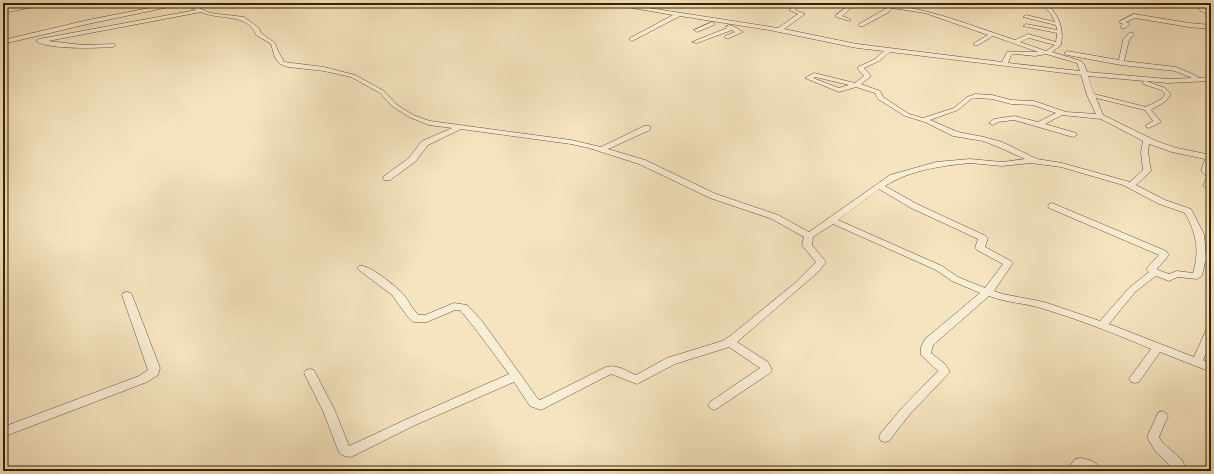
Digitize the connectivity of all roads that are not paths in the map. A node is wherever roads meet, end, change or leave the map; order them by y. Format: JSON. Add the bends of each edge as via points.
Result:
{"nodes":[{"id":1,"x":50,"y":3,"type":"edge"},
{"id":2,"x":183,"y":3,"type":"edge"},
{"id":3,"x":607,"y":3,"type":"edge"},
{"id":4,"x":843,"y":3,"type":"edge"},
{"id":5,"x":867,"y":3,"type":"edge"},
{"id":6,"x":1043,"y":3,"type":"edge"},
{"id":7,"x":1196,"y":3,"type":"edge"},
{"id":8,"x":854,"y":4,"type":"edge"},
{"id":9,"x":891,"y":6,"type":"junction"},
{"id":10,"x":794,"y":8,"type":"dead end"},
{"id":11,"x":3,"y":10,"type":"edge"},
{"id":12,"x":201,"y":11,"type":"junction"},
{"id":13,"x":679,"y":14,"type":"junction"},
{"id":14,"x":1211,"y":14,"type":"edge"},
{"id":15,"x":1026,"y":17,"type":"dead end"},
{"id":16,"x":685,"y":20,"type":"dead end"},
{"id":17,"x":848,"y":20,"type":"dead end"},
{"id":18,"x":727,"y":23,"type":"junction"},
{"id":19,"x":712,"y":24,"type":"junction"},
{"id":20,"x":1059,"y":24,"type":"junction"},
{"id":21,"x":861,"y":25,"type":"dead end"},
{"id":22,"x":1026,"y":26,"type":"dead end"},
{"id":23,"x":1123,"y":27,"type":"dead end"},
{"id":24,"x":1211,"y":27,"type":"edge"},
{"id":25,"x":733,"y":28,"type":"junction"},
{"id":26,"x":697,"y":30,"type":"dead end"},
{"id":27,"x":779,"y":30,"type":"junction"},
{"id":28,"x":38,"y":32,"type":"junction"},
{"id":29,"x":1060,"y":32,"type":"junction"},
{"id":30,"x":993,"y":34,"type":"junction"},
{"id":31,"x":1131,"y":34,"type":"dead end"},
{"id":32,"x":728,"y":37,"type":"dead end"},
{"id":33,"x":632,"y":39,"type":"dead end"},
{"id":34,"x":39,"y":41,"type":"junction"},
{"id":35,"x":3,"y":42,"type":"edge"},
{"id":36,"x":695,"y":42,"type":"dead end"},
{"id":37,"x":1016,"y":42,"type":"junction"},
{"id":38,"x":976,"y":44,"type":"dead end"},
{"id":39,"x":1058,"y":44,"type":"junction"},
{"id":40,"x":113,"y":45,"type":"dead end"},
{"id":41,"x":889,"y":50,"type":"junction"},
{"id":42,"x":1054,"y":50,"type":"junction"},
{"id":43,"x":1047,"y":53,"type":"junction"},
{"id":44,"x":1121,"y":62,"type":"junction"},
{"id":45,"x":1004,"y":64,"type":"junction"},
{"id":46,"x":1083,"y":73,"type":"junction"},
{"id":47,"x":1128,"y":78,"type":"junction"},
{"id":48,"x":1211,"y":79,"type":"edge"},
{"id":49,"x":1200,"y":80,"type":"junction"},
{"id":50,"x":856,"y":85,"type":"junction"},
{"id":51,"x":1090,"y":95,"type":"junction"},
{"id":52,"x":1146,"y":109,"type":"junction"},
{"id":53,"x":1061,"y":113,"type":"junction"},
{"id":54,"x":1101,"y":117,"type":"junction"},
{"id":55,"x":923,"y":120,"type":"junction"},
{"id":56,"x":993,"y":123,"type":"dead end"},
{"id":57,"x":1039,"y":124,"type":"junction"},
{"id":58,"x":1149,"y":126,"type":"dead end"},
{"id":59,"x":459,"y":128,"type":"junction"},
{"id":60,"x":647,"y":128,"type":"dead end"},
{"id":61,"x":1073,"y":135,"type":"dead end"},
{"id":62,"x":1147,"y":140,"type":"junction"},
{"id":63,"x":602,"y":149,"type":"junction"},
{"id":64,"x":1210,"y":158,"type":"edge"},
{"id":65,"x":1036,"y":162,"type":"junction"},
{"id":66,"x":387,"y":178,"type":"dead end"},
{"id":67,"x":1132,"y":185,"type":"junction"},
{"id":68,"x":879,"y":186,"type":"junction"},
{"id":69,"x":1207,"y":186,"type":"dead end"},
{"id":70,"x":1052,"y":206,"type":"dead end"},
{"id":71,"x":832,"y":221,"type":"junction"},
{"id":72,"x":809,"y":236,"type":"junction"},
{"id":73,"x":1201,"y":257,"type":"junction"},
{"id":74,"x":1211,"y":261,"type":"edge"},
{"id":75,"x":362,"y":268,"type":"dead end"},
{"id":76,"x":1155,"y":272,"type":"junction"},
{"id":77,"x":987,"y":292,"type":"junction"},
{"id":78,"x":127,"y":295,"type":"dead end"},
{"id":79,"x":1102,"y":326,"type":"junction"},
{"id":80,"x":1211,"y":330,"type":"edge"},
{"id":81,"x":729,"y":342,"type":"junction"},
{"id":82,"x":1158,"y":347,"type":"junction"},
{"id":83,"x":1197,"y":362,"type":"junction"},
{"id":84,"x":1211,"y":368,"type":"edge"},
{"id":85,"x":310,"y":373,"type":"dead end"},
{"id":86,"x":516,"y":376,"type":"junction"},
{"id":87,"x":1135,"y":379,"type":"dead end"},
{"id":88,"x":714,"y":405,"type":"dead end"},
{"id":89,"x":1162,"y":416,"type":"dead end"},
{"id":90,"x":3,"y":432,"type":"edge"},
{"id":91,"x":885,"y":437,"type":"dead end"},
{"id":92,"x":1072,"y":471,"type":"edge"},
{"id":93,"x":1096,"y":471,"type":"edge"},
{"id":94,"x":1176,"y":471,"type":"edge"}],
"edges":[{"from":1,"to":11,"type":"street"},
{"from":2,"to":12,"type":"street"},
{"from":2,"to":28,"type":"street"},
{"from":3,"to":13,"type":"street"},
{"from":4,"to":8,"type":"street"},
{"from":5,"to":9,"type":"street"},
{"from":6,"to":20,"type":"street","via":[[1053,12]]},
{"from":7,"to":14,"type":"street"},
{"from":8,"to":17,"type":"street","via":[[838,16]]},
{"from":9,"to":21,"type":"street","via":[[887,11]]},
{"from":9,"to":30,"type":"street","via":[[926,12]]},
{"from":10,"to":27,"type":"street","via":[[792,10],[802,14]]},
{"from":12,"to":34,"type":"street"},
{"from":12,"to":59,"type":"street","via":[[218,16],[242,18],[257,29],[258,34],[274,42],[280,60],[285,64],[353,76],[382,92],[394,105],[411,116],[428,123]]},
{"from":13,"to":18,"type":"street"},
{"from":13,"to":33,"type":"street"},
{"from":15,"to":20,"type":"street"},
{"from":16,"to":19,"type":"street"},
{"from":18,"to":19,"type":"street"},
{"from":18,"to":25,"type":"street"},
{"from":18,"to":27,"type":"street"},
{"from":19,"to":26,"type":"street"},
{"from":20,"to":29,"type":"street"},
{"from":22,"to":29,"type":"street"},
{"from":23,"to":24,"type":"street","via":[[1127,24],[1122,22],[1134,16]]},
{"from":25,"to":32,"type":"street","via":[[740,32]]},
{"from":25,"to":36,"type":"street"},
{"from":27,"to":41,"type":"street"},
{"from":28,"to":34,"type":"street","via":[[42,35]]},
{"from":28,"to":35,"type":"street"},
{"from":29,"to":39,"type":"street"},
{"from":30,"to":37,"type":"street"},
{"from":30,"to":38,"type":"street"},
{"from":31,"to":44,"type":"street","via":[[1126,40]]},
{"from":34,"to":40,"type":"street","via":[[78,47]]},
{"from":37,"to":39,"type":"street","via":[[1028,36]]},
{"from":37,"to":43,"type":"street"},
{"from":39,"to":42,"type":"street"},
{"from":41,"to":45,"type":"street"},
{"from":41,"to":50,"type":"street","via":[[877,60],[860,68],[868,76]]},
{"from":42,"to":43,"type":"street"},
{"from":42,"to":44,"type":"street"},
{"from":43,"to":45,"type":"street","via":[[1009,53]]},
{"from":43,"to":46,"type":"street","via":[[1079,62]]},
{"from":44,"to":49,"type":"street","via":[[1176,69]]},
{"from":45,"to":46,"type":"street"},
{"from":46,"to":47,"type":"street"},
{"from":46,"to":51,"type":"street"},
{"from":47,"to":49,"type":"street"},
{"from":47,"to":52,"type":"street","via":[[1166,91],[1167,97],[1164,100]]},
{"from":48,"to":49,"type":"street"},
{"from":50,"to":50,"type":"street","via":[[815,75],[808,78],[839,90]]},
{"from":50,"to":55,"type":"street","via":[[878,92],[880,98],[898,110]]},
{"from":51,"to":52,"type":"street"},
{"from":51,"to":54,"type":"street"},
{"from":52,"to":58,"type":"street","via":[[1157,122]]},
{"from":53,"to":54,"type":"street"},
{"from":53,"to":55,"type":"street","via":[[1034,103],[975,96],[956,109]]},
{"from":53,"to":57,"type":"street"},
{"from":54,"to":62,"type":"street"},
{"from":55,"to":65,"type":"street","via":[[956,134],[1000,144]]},
{"from":56,"to":57,"type":"street","via":[[996,120],[1014,118]]},
{"from":57,"to":61,"type":"street"},
{"from":59,"to":63,"type":"street","via":[[556,140]]},
{"from":59,"to":66,"type":"street","via":[[425,143],[412,160]]},
{"from":60,"to":63,"type":"street"},
{"from":62,"to":64,"type":"street"},
{"from":62,"to":67,"type":"street","via":[[1144,145],[1147,172]]},
{"from":63,"to":72,"type":"street","via":[[642,162],[728,202],[775,217]]},
{"from":64,"to":69,"type":"street","via":[[1205,170],[1211,177]]},
{"from":65,"to":67,"type":"street","via":[[1080,169]]},
{"from":65,"to":68,"type":"street","via":[[1002,164],[970,161],[936,164],[898,175]]},
{"from":67,"to":73,"type":"street","via":[[1162,202],[1189,212],[1201,239]]},
{"from":68,"to":71,"type":"street"},
{"from":68,"to":77,"type":"street","via":[[914,206],[983,238],[980,248],[1008,262]]},
{"from":70,"to":76,"type":"street","via":[[1161,252],[1164,255],[1151,269]]},
{"from":71,"to":72,"type":"street"},
{"from":71,"to":77,"type":"street","via":[[939,268],[962,283]]},
{"from":72,"to":81,"type":"street","via":[[808,249],[819,258],[820,265]]},
{"from":73,"to":74,"type":"street"},
{"from":73,"to":76,"type":"street","via":[[1198,275],[1195,277],[1177,274],[1169,278]]},
{"from":75,"to":86,"type":"street","via":[[391,289],[417,320],[454,306],[463,307]]},
{"from":76,"to":79,"type":"street","via":[[1132,290]]},
{"from":77,"to":79,"type":"street","via":[[1044,305]]},
{"from":77,"to":91,"type":"street","via":[[929,342],[926,355],[944,372]]},
{"from":78,"to":90,"type":"street","via":[[154,372],[137,381]]},
{"from":79,"to":82,"type":"street"},
{"from":80,"to":83,"type":"street"},
{"from":81,"to":86,"type":"street","via":[[671,361],[637,380],[610,370],[541,405],[534,403]]},
{"from":81,"to":88,"type":"street","via":[[764,365],[766,370]]},
{"from":82,"to":83,"type":"street"},
{"from":82,"to":87,"type":"street"},
{"from":83,"to":84,"type":"street"},
{"from":85,"to":86,"type":"street","via":[[329,411],[344,450],[349,452]]},
{"from":89,"to":94,"type":"street","via":[[1153,437],[1159,447],[1178,465]]},
{"from":92,"to":93,"type":"street","via":[[1080,462]]}]}
